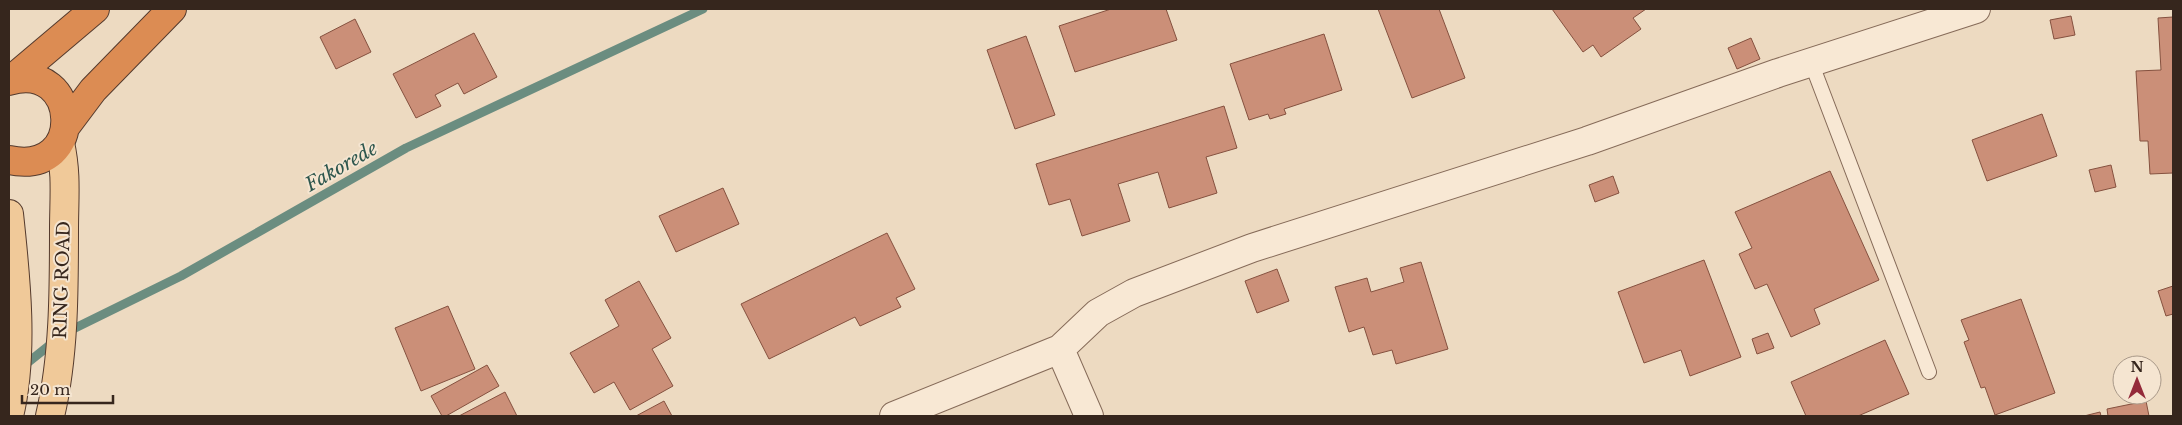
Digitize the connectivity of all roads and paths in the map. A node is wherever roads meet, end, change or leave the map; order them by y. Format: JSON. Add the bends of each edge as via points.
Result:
{"nodes":[{"id":1,"x":96,"y":9,"type":"edge"},
{"id":2,"x":172,"y":9,"type":"edge"},
{"id":3,"x":1976,"y":9,"type":"edge"},
{"id":4,"x":1811,"y":62,"type":"junction"},
{"id":5,"x":10,"y":81,"type":"edge"},
{"id":6,"x":63,"y":135,"type":"junction"},
{"id":7,"x":9,"y":160,"type":"edge"},
{"id":8,"x":9,"y":214,"type":"edge"},
{"id":9,"x":1060,"y":349,"type":"junction"},
{"id":10,"x":1929,"y":372,"type":"dead end"},
{"id":11,"x":9,"y":416,"type":"edge"},
{"id":12,"x":50,"y":416,"type":"edge"},
{"id":13,"x":894,"y":416,"type":"edge"},
{"id":14,"x":1089,"y":416,"type":"edge"}],
"edges":[{"from":1,"to":5,"type":"highway"},
{"from":2,"to":6,"type":"highway","via":[[93,90]]},
{"from":3,"to":4,"type":"street"},
{"from":4,"to":9,"type":"street","via":[[1587,140],[1252,248],[1134,293],[1098,313]]},
{"from":4,"to":10,"type":"lane"},
{"from":5,"to":6,"type":"highway","via":[[23,78],[47,84],[63,102],[66,114]]},
{"from":6,"to":7,"type":"highway","via":[[42,158],[31,162]]},
{"from":6,"to":12,"type":"main road","name":"RING ROAD","via":[[64,277],[61,335]]},
{"from":8,"to":11,"type":"main road","via":[[16,321],[16,372]]},
{"from":9,"to":13,"type":"street"},
{"from":9,"to":14,"type":"street"}]}
